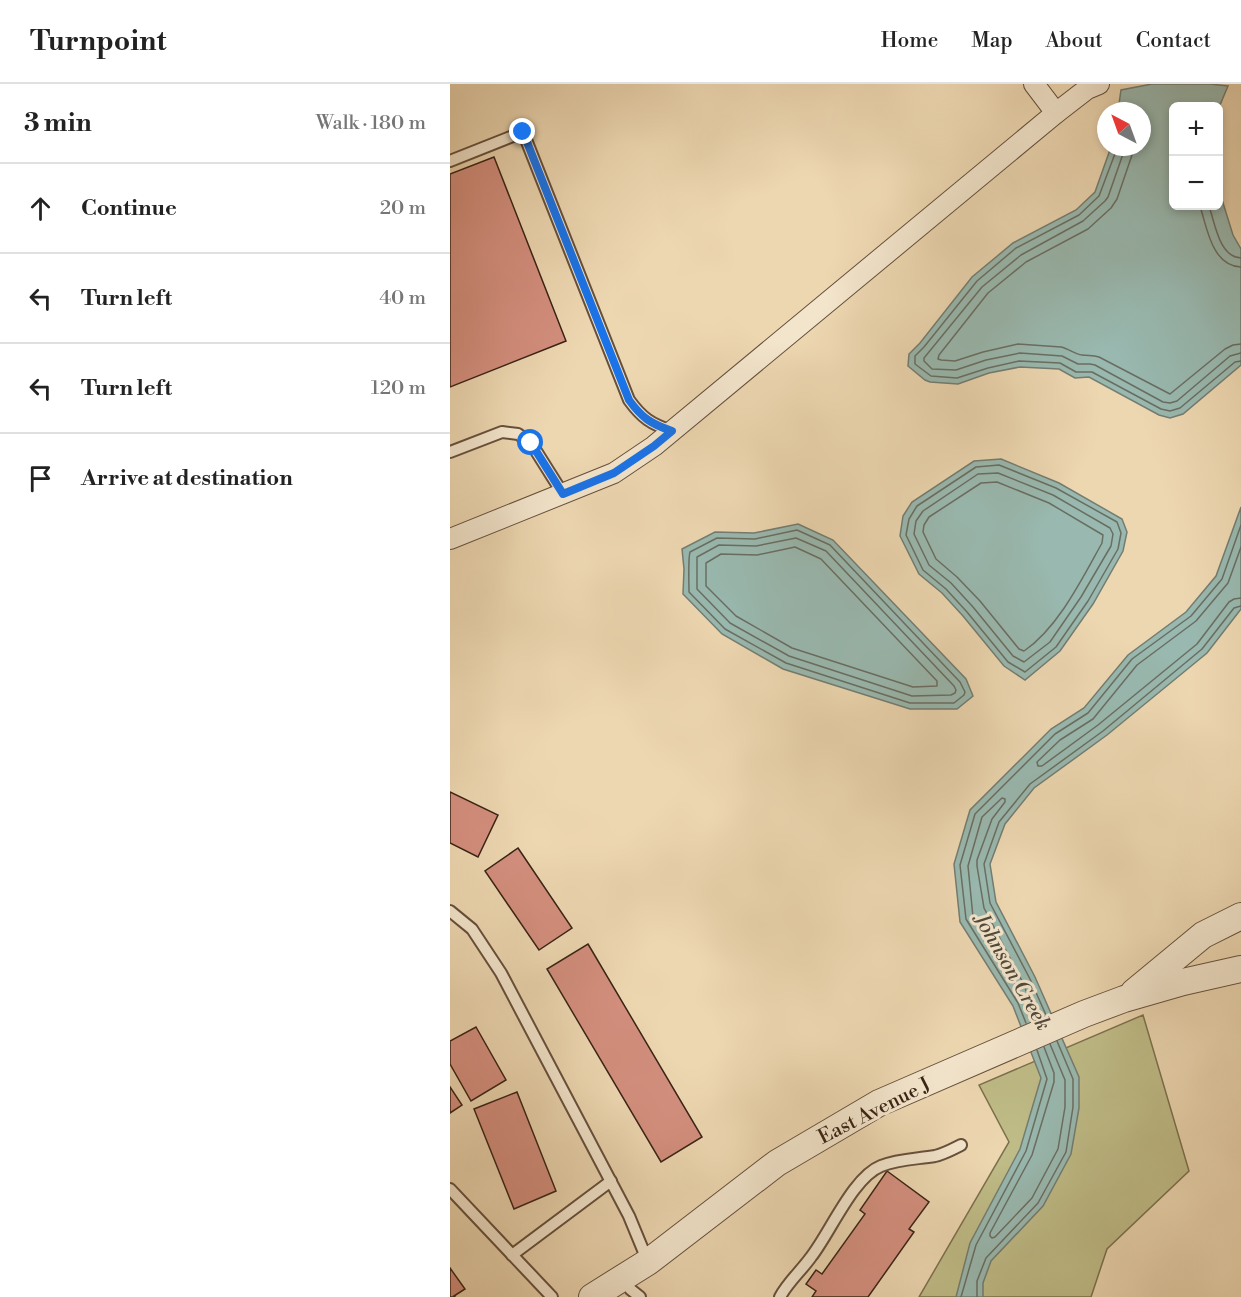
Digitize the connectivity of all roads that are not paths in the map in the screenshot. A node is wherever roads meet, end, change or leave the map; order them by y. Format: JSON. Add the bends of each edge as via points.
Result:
{"nodes":[{"id":1,"x":1034,"y":84,"type":"edge"},
{"id":2,"x":1099,"y":84,"type":"edge"},
{"id":3,"x":1056,"y":113,"type":"junction"},
{"id":4,"x":450,"y":161,"type":"edge"},
{"id":5,"x":672,"y":431,"type":"junction"},
{"id":6,"x":450,"y":452,"type":"edge"},
{"id":7,"x":563,"y":494,"type":"junction"},
{"id":8,"x":450,"y":540,"type":"edge"},
{"id":9,"x":450,"y":911,"type":"edge"},
{"id":10,"x":1241,"y":916,"type":"edge"},
{"id":11,"x":1241,"y":969,"type":"edge"},
{"id":12,"x":1124,"y":999,"type":"junction"},
{"id":13,"x":961,"y":1145,"type":"dead end"},
{"id":14,"x":611,"y":1181,"type":"junction"},
{"id":15,"x":450,"y":1189,"type":"edge"},
{"id":16,"x":512,"y":1255,"type":"junction"},
{"id":17,"x":648,"y":1262,"type":"junction"},
{"id":18,"x":631,"y":1294,"type":"edge"},
{"id":19,"x":552,"y":1297,"type":"edge"},
{"id":20,"x":592,"y":1297,"type":"edge"},
{"id":21,"x":780,"y":1297,"type":"edge"}],
"edges":[{"from":1,"to":3,"type":"street"},
{"from":2,"to":3,"type":"street"},
{"from":3,"to":5,"type":"street"},
{"from":4,"to":5,"type":"lane","via":[[523,132],[629,400],[640,415]]},
{"from":5,"to":7,"type":"street","via":[[614,473]]},
{"from":6,"to":7,"type":"lane","via":[[502,432],[518,434],[531,443]]},
{"from":7,"to":8,"type":"street"},
{"from":9,"to":14,"type":"lane","via":[[471,929],[501,973]]},
{"from":10,"to":12,"type":"street","name":"East Avenue J","via":[[1203,935]]},
{"from":11,"to":12,"type":"street","name":"East Avenue J"},
{"from":12,"to":17,"type":"street","name":"East Avenue J","via":[[879,1102],[777,1163]]},
{"from":13,"to":21,"type":"lane","via":[[938,1156],[879,1166],[862,1180]]},
{"from":14,"to":16,"type":"lane"},
{"from":14,"to":17,"type":"lane"},
{"from":15,"to":16,"type":"lane"},
{"from":16,"to":19,"type":"lane"},
{"from":17,"to":18,"type":"street","name":"East Avenue J"},
{"from":17,"to":20,"type":"street","name":"East Avenue J"}]}
